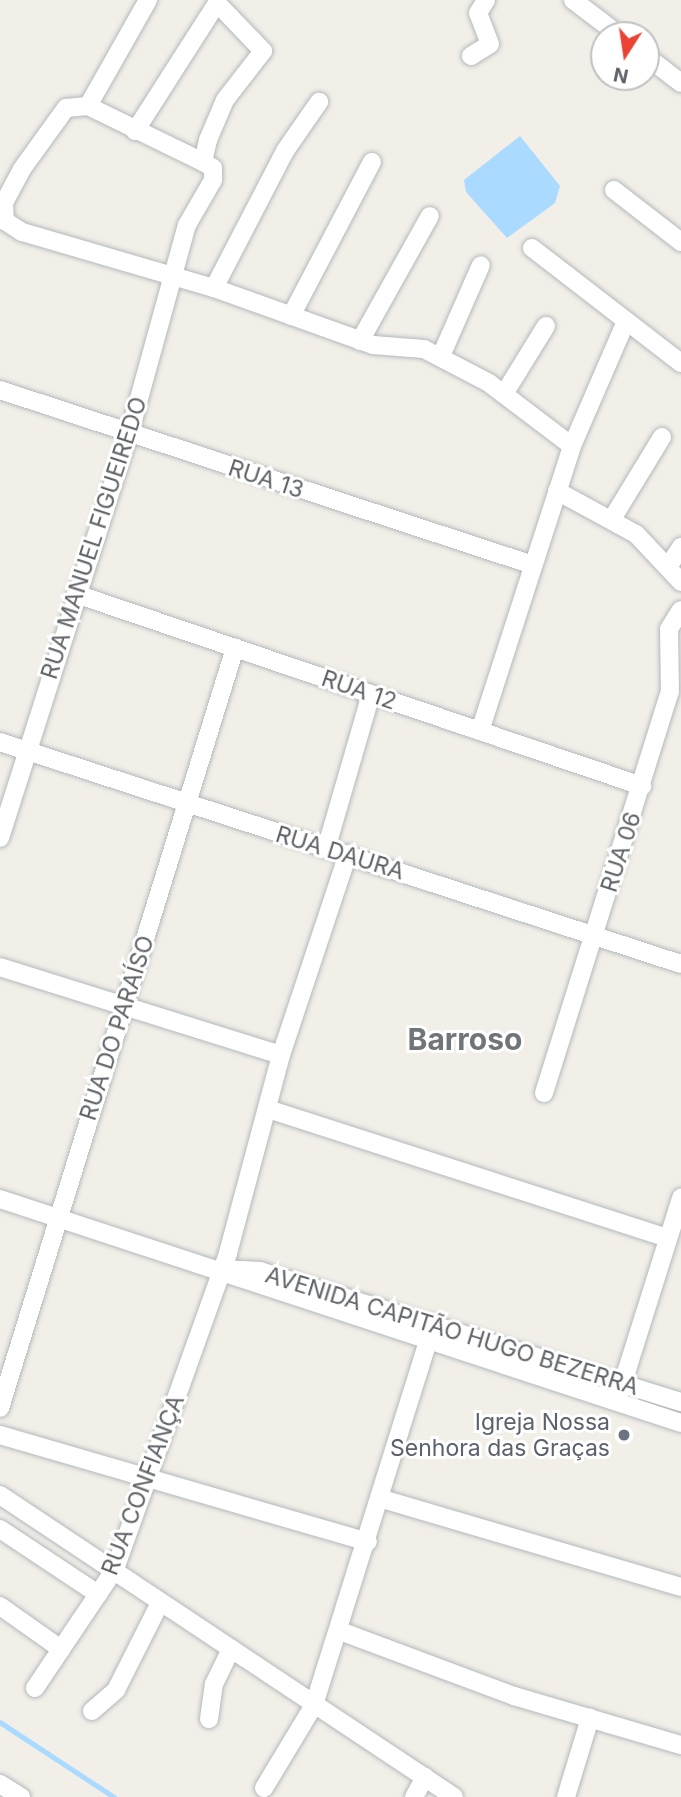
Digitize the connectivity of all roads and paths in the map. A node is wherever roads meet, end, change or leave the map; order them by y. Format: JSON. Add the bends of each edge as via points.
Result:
{"nodes":[{"id":1,"x":148,"y":0,"type":"edge"},
{"id":2,"x":486,"y":0,"type":"edge"},
{"id":3,"x":573,"y":0,"type":"edge"},
{"id":4,"x":601,"y":21,"type":"edge"},
{"id":5,"x":471,"y":56,"type":"dead end"},
{"id":6,"x":660,"y":67,"type":"edge"},
{"id":7,"x":681,"y":83,"type":"edge"},
{"id":8,"x":319,"y":102,"type":"dead end"},
{"id":9,"x":89,"y":106,"type":"junction"},
{"id":10,"x":135,"y":131,"type":"junction"},
{"id":11,"x":203,"y":162,"type":"junction"},
{"id":12,"x":372,"y":162,"type":"dead end"},
{"id":13,"x":614,"y":190,"type":"dead end"},
{"id":14,"x":430,"y":216,"type":"dead end"},
{"id":15,"x":681,"y":242,"type":"edge"},
{"id":16,"x":532,"y":248,"type":"dead end"},
{"id":17,"x":481,"y":265,"type":"dead end"},
{"id":18,"x":176,"y":276,"type":"junction"},
{"id":19,"x":214,"y":288,"type":"junction"},
{"id":20,"x":291,"y":316,"type":"junction"},
{"id":21,"x":625,"y":321,"type":"junction"},
{"id":22,"x":546,"y":326,"type":"dead end"},
{"id":23,"x":360,"y":341,"type":"junction"},
{"id":24,"x":441,"y":356,"type":"junction"},
{"id":25,"x":681,"y":363,"type":"edge"},
{"id":26,"x":0,"y":390,"type":"edge"},
{"id":27,"x":503,"y":394,"type":"junction"},
{"id":28,"x":129,"y":435,"type":"junction"},
{"id":29,"x":662,"y":438,"type":"dead end"},
{"id":30,"x":572,"y":446,"type":"junction"},
{"id":31,"x":557,"y":491,"type":"junction"},
{"id":32,"x":612,"y":519,"type":"junction"},
{"id":33,"x":681,"y":547,"type":"edge"},
{"id":34,"x":533,"y":565,"type":"junction"},
{"id":35,"x":668,"y":567,"type":"junction"},
{"id":36,"x":681,"y":582,"type":"edge"},
{"id":37,"x":76,"y":594,"type":"junction"},
{"id":38,"x":681,"y":610,"type":"edge"},
{"id":39,"x":235,"y":648,"type":"junction"},
{"id":40,"x":372,"y":694,"type":"junction"},
{"id":41,"x":480,"y":731,"type":"junction"},
{"id":42,"x":0,"y":742,"type":"edge"},
{"id":43,"x":26,"y":750,"type":"junction"},
{"id":44,"x":642,"y":786,"type":"junction"},
{"id":45,"x":190,"y":807,"type":"junction"},
{"id":46,"x":0,"y":838,"type":"edge"},
{"id":47,"x":326,"y":849,"type":"junction"},
{"id":48,"x":348,"y":854,"type":"junction"},
{"id":49,"x":593,"y":936,"type":"junction"},
{"id":50,"x":681,"y":964,"type":"edge"},
{"id":51,"x":0,"y":968,"type":"edge"},
{"id":52,"x":124,"y":1007,"type":"junction"},
{"id":53,"x":281,"y":1055,"type":"junction"},
{"id":54,"x":544,"y":1093,"type":"dead end"},
{"id":55,"x":268,"y":1109,"type":"junction"},
{"id":56,"x":681,"y":1198,"type":"edge"},
{"id":57,"x":0,"y":1199,"type":"edge"},
{"id":58,"x":55,"y":1216,"type":"junction"},
{"id":59,"x":667,"y":1238,"type":"junction"},
{"id":60,"x":222,"y":1269,"type":"junction"},
{"id":61,"x":434,"y":1323,"type":"junction"},
{"id":62,"x":427,"y":1343,"type":"junction"},
{"id":63,"x":622,"y":1384,"type":"junction"},
{"id":64,"x":681,"y":1402,"type":"edge"},
{"id":65,"x":617,"y":1403,"type":"junction"},
{"id":66,"x":0,"y":1408,"type":"edge"},
{"id":67,"x":681,"y":1423,"type":"edge"},
{"id":68,"x":0,"y":1435,"type":"edge"},
{"id":69,"x":147,"y":1475,"type":"junction"},
{"id":70,"x":0,"y":1494,"type":"edge"},
{"id":71,"x":382,"y":1499,"type":"junction"},
{"id":72,"x":0,"y":1529,"type":"edge"},
{"id":73,"x":368,"y":1542,"type":"junction"},
{"id":74,"x":115,"y":1569,"type":"junction"},
{"id":75,"x":681,"y":1587,"type":"edge"},
{"id":76,"x":98,"y":1594,"type":"junction"},
{"id":77,"x":160,"y":1603,"type":"junction"},
{"id":78,"x":0,"y":1606,"type":"edge"},
{"id":79,"x":340,"y":1631,"type":"junction"},
{"id":80,"x":61,"y":1649,"type":"junction"},
{"id":81,"x":231,"y":1649,"type":"junction"},
{"id":82,"x":35,"y":1688,"type":"dead end"},
{"id":83,"x":314,"y":1705,"type":"junction"},
{"id":84,"x":92,"y":1711,"type":"dead end"},
{"id":85,"x":590,"y":1718,"type":"junction"},
{"id":86,"x":209,"y":1719,"type":"dead end"},
{"id":87,"x":681,"y":1745,"type":"edge"},
{"id":88,"x":425,"y":1777,"type":"junction"},
{"id":89,"x":0,"y":1784,"type":"edge"},
{"id":90,"x":264,"y":1788,"type":"dead end"},
{"id":91,"x":568,"y":1796,"type":"edge"},
{"id":92,"x":21,"y":1797,"type":"edge"},
{"id":93,"x":414,"y":1797,"type":"edge"},
{"id":94,"x":454,"y":1797,"type":"edge"}],
"edges":[{"from":1,"to":9,"type":"street"},
{"from":2,"to":5,"type":"street","via":[[478,13],[490,44]]},
{"from":3,"to":4,"type":"street"},
{"from":6,"to":7,"type":"street"},
{"from":8,"to":19,"type":"street","via":[[285,151]]},
{"from":9,"to":10,"type":"street"},
{"from":9,"to":18,"type":"street","via":[[66,108],[8,192],[3,217],[22,232]]},
{"from":10,"to":11,"type":"street"},
{"from":10,"to":11,"type":"street","via":[[217,3],[263,51],[225,100]]},
{"from":11,"to":18,"type":"street","name":"RUA MANUEL FIGUEIREDO","via":[[213,168],[213,180],[184,237]]},
{"from":12,"to":20,"type":"street"},
{"from":13,"to":15,"type":"street"},
{"from":14,"to":23,"type":"street"},
{"from":16,"to":21,"type":"street"},
{"from":17,"to":24,"type":"street"},
{"from":18,"to":19,"type":"street"},
{"from":18,"to":28,"type":"street","name":"RUA MANUEL FIGUEIREDO"},
{"from":19,"to":20,"type":"street"},
{"from":20,"to":23,"type":"street"},
{"from":21,"to":25,"type":"street"},
{"from":21,"to":30,"type":"street"},
{"from":22,"to":27,"type":"street"},
{"from":23,"to":24,"type":"street"},
{"from":24,"to":27,"type":"street"},
{"from":26,"to":28,"type":"street","name":"RUA 13"},
{"from":27,"to":30,"type":"street"},
{"from":28,"to":34,"type":"street","name":"RUA 13"},
{"from":28,"to":37,"type":"street","name":"RUA MANUEL FIGUEIREDO"},
{"from":29,"to":32,"type":"street"},
{"from":30,"to":31,"type":"street"},
{"from":31,"to":32,"type":"street"},
{"from":31,"to":34,"type":"street"},
{"from":32,"to":35,"type":"street","via":[[650,544]]},
{"from":33,"to":35,"type":"street"},
{"from":34,"to":41,"type":"street"},
{"from":35,"to":36,"type":"street"},
{"from":37,"to":39,"type":"street","name":"RUA 12"},
{"from":37,"to":43,"type":"street","name":"RUA MANUEL FIGUEIREDO"},
{"from":38,"to":44,"type":"street","name":"RUA 06","via":[[668,629],[670,692]]},
{"from":39,"to":40,"type":"street","name":"RUA 12"},
{"from":39,"to":45,"type":"street","name":"RUA DO PARAÍSO"},
{"from":40,"to":41,"type":"street","name":"RUA 12"},
{"from":40,"to":47,"type":"street"},
{"from":41,"to":44,"type":"street","name":"RUA 12"},
{"from":42,"to":43,"type":"street","name":"RUA DAURA"},
{"from":43,"to":45,"type":"street","name":"RUA DAURA"},
{"from":43,"to":46,"type":"street","name":"RUA MANUEL FIGUEIREDO"},
{"from":44,"to":49,"type":"street","name":"RUA 06"},
{"from":45,"to":47,"type":"street","name":"RUA DAURA"},
{"from":45,"to":52,"type":"street","name":"RUA DO PARAÍSO"},
{"from":47,"to":48,"type":"street","name":"RUA DAURA"},
{"from":48,"to":49,"type":"street","name":"RUA DAURA"},
{"from":48,"to":53,"type":"street","name":"RUA CONFIANÇA"},
{"from":49,"to":50,"type":"street","name":"RUA DAURA"},
{"from":49,"to":54,"type":"street","name":"RUA 06"},
{"from":51,"to":52,"type":"street"},
{"from":52,"to":53,"type":"street"},
{"from":52,"to":58,"type":"street","name":"RUA DO PARAÍSO"},
{"from":53,"to":55,"type":"street","name":"RUA CONFIANÇA"},
{"from":55,"to":59,"type":"street"},
{"from":55,"to":60,"type":"street","name":"RUA CONFIANÇA"},
{"from":56,"to":59,"type":"street"},
{"from":57,"to":58,"type":"street","name":"AVENIDA CAPITÃO HUGO BEZERRA"},
{"from":58,"to":60,"type":"street","name":"AVENIDA CAPITÃO HUGO BEZERRA"},
{"from":58,"to":66,"type":"street","name":"RUA DO PARAÍSO"},
{"from":59,"to":63,"type":"street"},
{"from":60,"to":61,"type":"street","name":"AVENIDA CAPITÃO HUGO BEZERRA","via":[[260,1271]]},
{"from":60,"to":62,"type":"street","name":"AVENIDA CAPITÃO HUGO BEZERRA","via":[[242,1283]]},
{"from":60,"to":69,"type":"street","name":"RUA CONFIANÇA"},
{"from":61,"to":62,"type":"street"},
{"from":61,"to":63,"type":"street","name":"AVENIDA CAPITÃO HUGO BEZERRA"},
{"from":62,"to":65,"type":"street","name":"AVENIDA CAPITÃO HUGO BEZERRA"},
{"from":62,"to":71,"type":"street"},
{"from":63,"to":64,"type":"street","name":"AVENIDA CAPITÃO HUGO BEZERRA"},
{"from":63,"to":65,"type":"street"},
{"from":65,"to":67,"type":"street","name":"AVENIDA CAPITÃO HUGO BEZERRA"},
{"from":68,"to":69,"type":"street"},
{"from":69,"to":73,"type":"street"},
{"from":69,"to":74,"type":"street","name":"RUA CONFIANÇA"},
{"from":70,"to":74,"type":"street"},
{"from":71,"to":73,"type":"street"},
{"from":71,"to":75,"type":"street"},
{"from":72,"to":76,"type":"street"},
{"from":73,"to":79,"type":"street"},
{"from":74,"to":76,"type":"street","name":"RUA CONFIANÇA"},
{"from":74,"to":77,"type":"street"},
{"from":76,"to":80,"type":"street","name":"RUA CONFIANÇA"},
{"from":77,"to":81,"type":"street"},
{"from":77,"to":84,"type":"street","via":[[116,1690]]},
{"from":78,"to":80,"type":"street"},
{"from":79,"to":83,"type":"street"},
{"from":79,"to":85,"type":"street"},
{"from":80,"to":82,"type":"street","name":"RUA CONFIANÇA"},
{"from":81,"to":83,"type":"street"},
{"from":81,"to":86,"type":"street","via":[[214,1684]]},
{"from":83,"to":88,"type":"street"},
{"from":83,"to":90,"type":"street"},
{"from":85,"to":87,"type":"street"},
{"from":85,"to":91,"type":"street"},
{"from":88,"to":93,"type":"street"},
{"from":88,"to":94,"type":"street"},
{"from":89,"to":92,"type":"street"}]}
